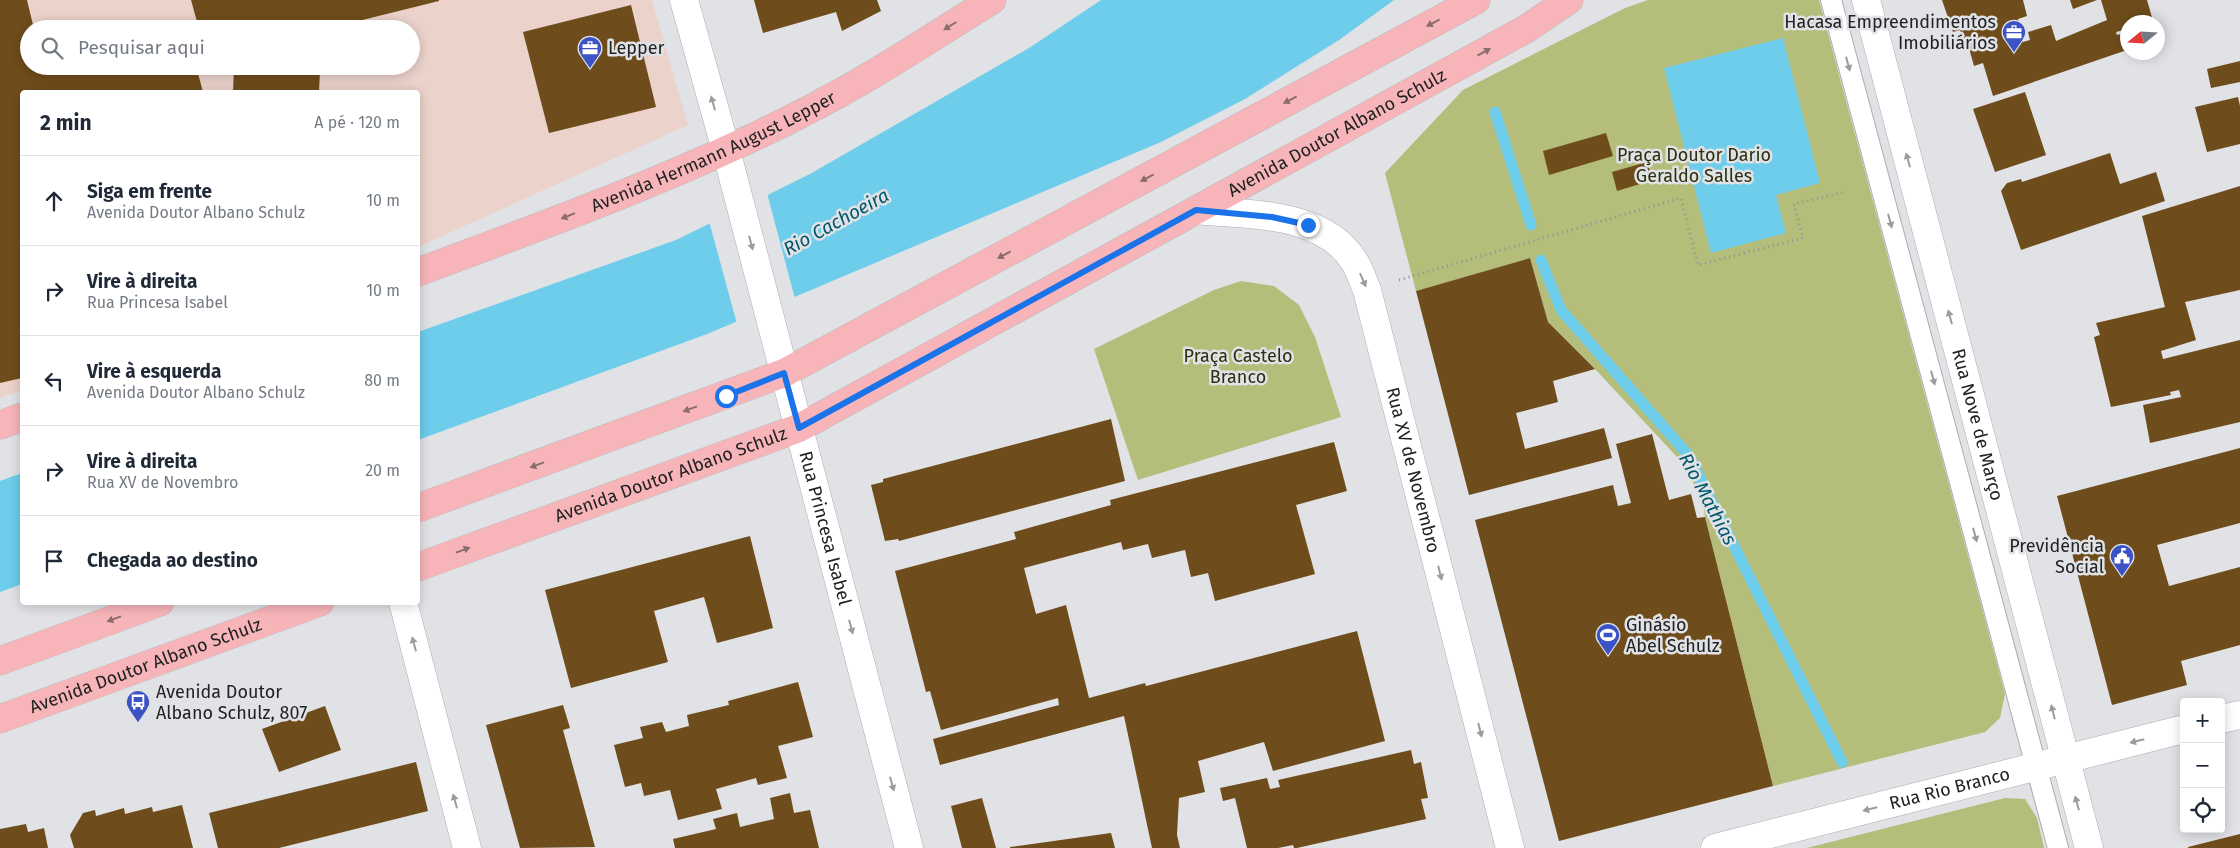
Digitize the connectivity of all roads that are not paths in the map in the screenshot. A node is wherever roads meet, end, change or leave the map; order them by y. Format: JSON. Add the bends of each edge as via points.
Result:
{"nodes":[{"id":1,"x":684,"y":0,"type":"edge"},
{"id":2,"x":992,"y":0,"type":"edge"},
{"id":3,"x":1476,"y":0,"type":"edge"},
{"id":4,"x":1831,"y":0,"type":"edge"},
{"id":5,"x":1866,"y":0,"type":"edge"},
{"id":6,"x":1570,"y":1,"type":"edge"},
{"id":7,"x":726,"y":150,"type":"junction"},
{"id":8,"x":1196,"y":210,"type":"junction"},
{"id":9,"x":420,"y":271,"type":"edge"},
{"id":10,"x":784,"y":373,"type":"junction"},
{"id":11,"x":20,"y":418,"type":"edge"},
{"id":12,"x":0,"y":426,"type":"edge"},
{"id":13,"x":799,"y":428,"type":"junction"},
{"id":14,"x":420,"y":507,"type":"edge"},
{"id":15,"x":420,"y":566,"type":"edge"},
{"id":16,"x":152,"y":605,"type":"edge"},
{"id":17,"x":312,"y":605,"type":"edge"},
{"id":18,"x":404,"y":605,"type":"edge"},
{"id":19,"x":0,"y":661,"type":"edge"},
{"id":20,"x":2240,"y":715,"type":"edge"},
{"id":21,"x":2225,"y":718,"type":"edge"},
{"id":22,"x":0,"y":719,"type":"edge"},
{"id":23,"x":2180,"y":730,"type":"edge"},
{"id":24,"x":2065,"y":759,"type":"junction"},
{"id":25,"x":2036,"y":766,"type":"junction"},
{"id":26,"x":468,"y":848,"type":"edge"},
{"id":27,"x":909,"y":848,"type":"edge"},
{"id":28,"x":1510,"y":848,"type":"edge"},
{"id":29,"x":1715,"y":848,"type":"edge"},
{"id":30,"x":2058,"y":848,"type":"edge"},
{"id":31,"x":2089,"y":848,"type":"edge"}],
"edges":[{"from":7,"to":1,"type":"street","name":"Rua Princesa Isabel","one_way":true},
{"from":2,"to":7,"type":"main road","name":"Avenida Hermann August Lepper","one_way":true,"via":[[841,93]]},
{"from":3,"to":10,"type":"main road","one_way":true},
{"from":4,"to":25,"type":"lane","one_way":true},
{"from":24,"to":5,"type":"street","name":"Rua Nove de Março","one_way":true},
{"from":8,"to":6,"type":"main road","name":"Avenida Doutor Albano Schulz","one_way":true,"via":[[1526,29]]},
{"from":7,"to":9,"type":"main road","name":"Avenida Hermann August Lepper","one_way":true,"via":[[540,227]]},
{"from":7,"to":10,"type":"street","name":"Rua Princesa Isabel","one_way":true},
{"from":8,"to":13,"type":"main road","name":"Avenida Doutor Albano Schulz"},
{"from":8,"to":28,"type":"street","name":"Rua XV de Novembro","one_way":true,"via":[[1272,217],[1308,225],[1335,241],[1354,261],[1367,290]]},
{"from":10,"to":13,"type":"street","name":"Rua Princesa Isabel"},
{"from":10,"to":14,"type":"main road","one_way":true},
{"from":11,"to":12,"type":"main road"},
{"from":15,"to":13,"type":"main road","name":"Avenida Doutor Albano Schulz","one_way":true},
{"from":13,"to":27,"type":"street","name":"Rua Princesa Isabel","one_way":true},
{"from":16,"to":19,"type":"main road","one_way":true},
{"from":17,"to":22,"type":"main road","name":"Avenida Doutor Albano Schulz"},
{"from":26,"to":18,"type":"street","one_way":true},
{"from":20,"to":21,"type":"street"},
{"from":23,"to":24,"type":"street","name":"Rua Rio Branco","one_way":true},
{"from":24,"to":25,"type":"street","name":"Rua Rio Branco"},
{"from":31,"to":24,"type":"street","name":"Rua Nove de Março","one_way":true},
{"from":25,"to":29,"type":"street","name":"Rua Rio Branco","one_way":true},
{"from":25,"to":30,"type":"lane"}]}
